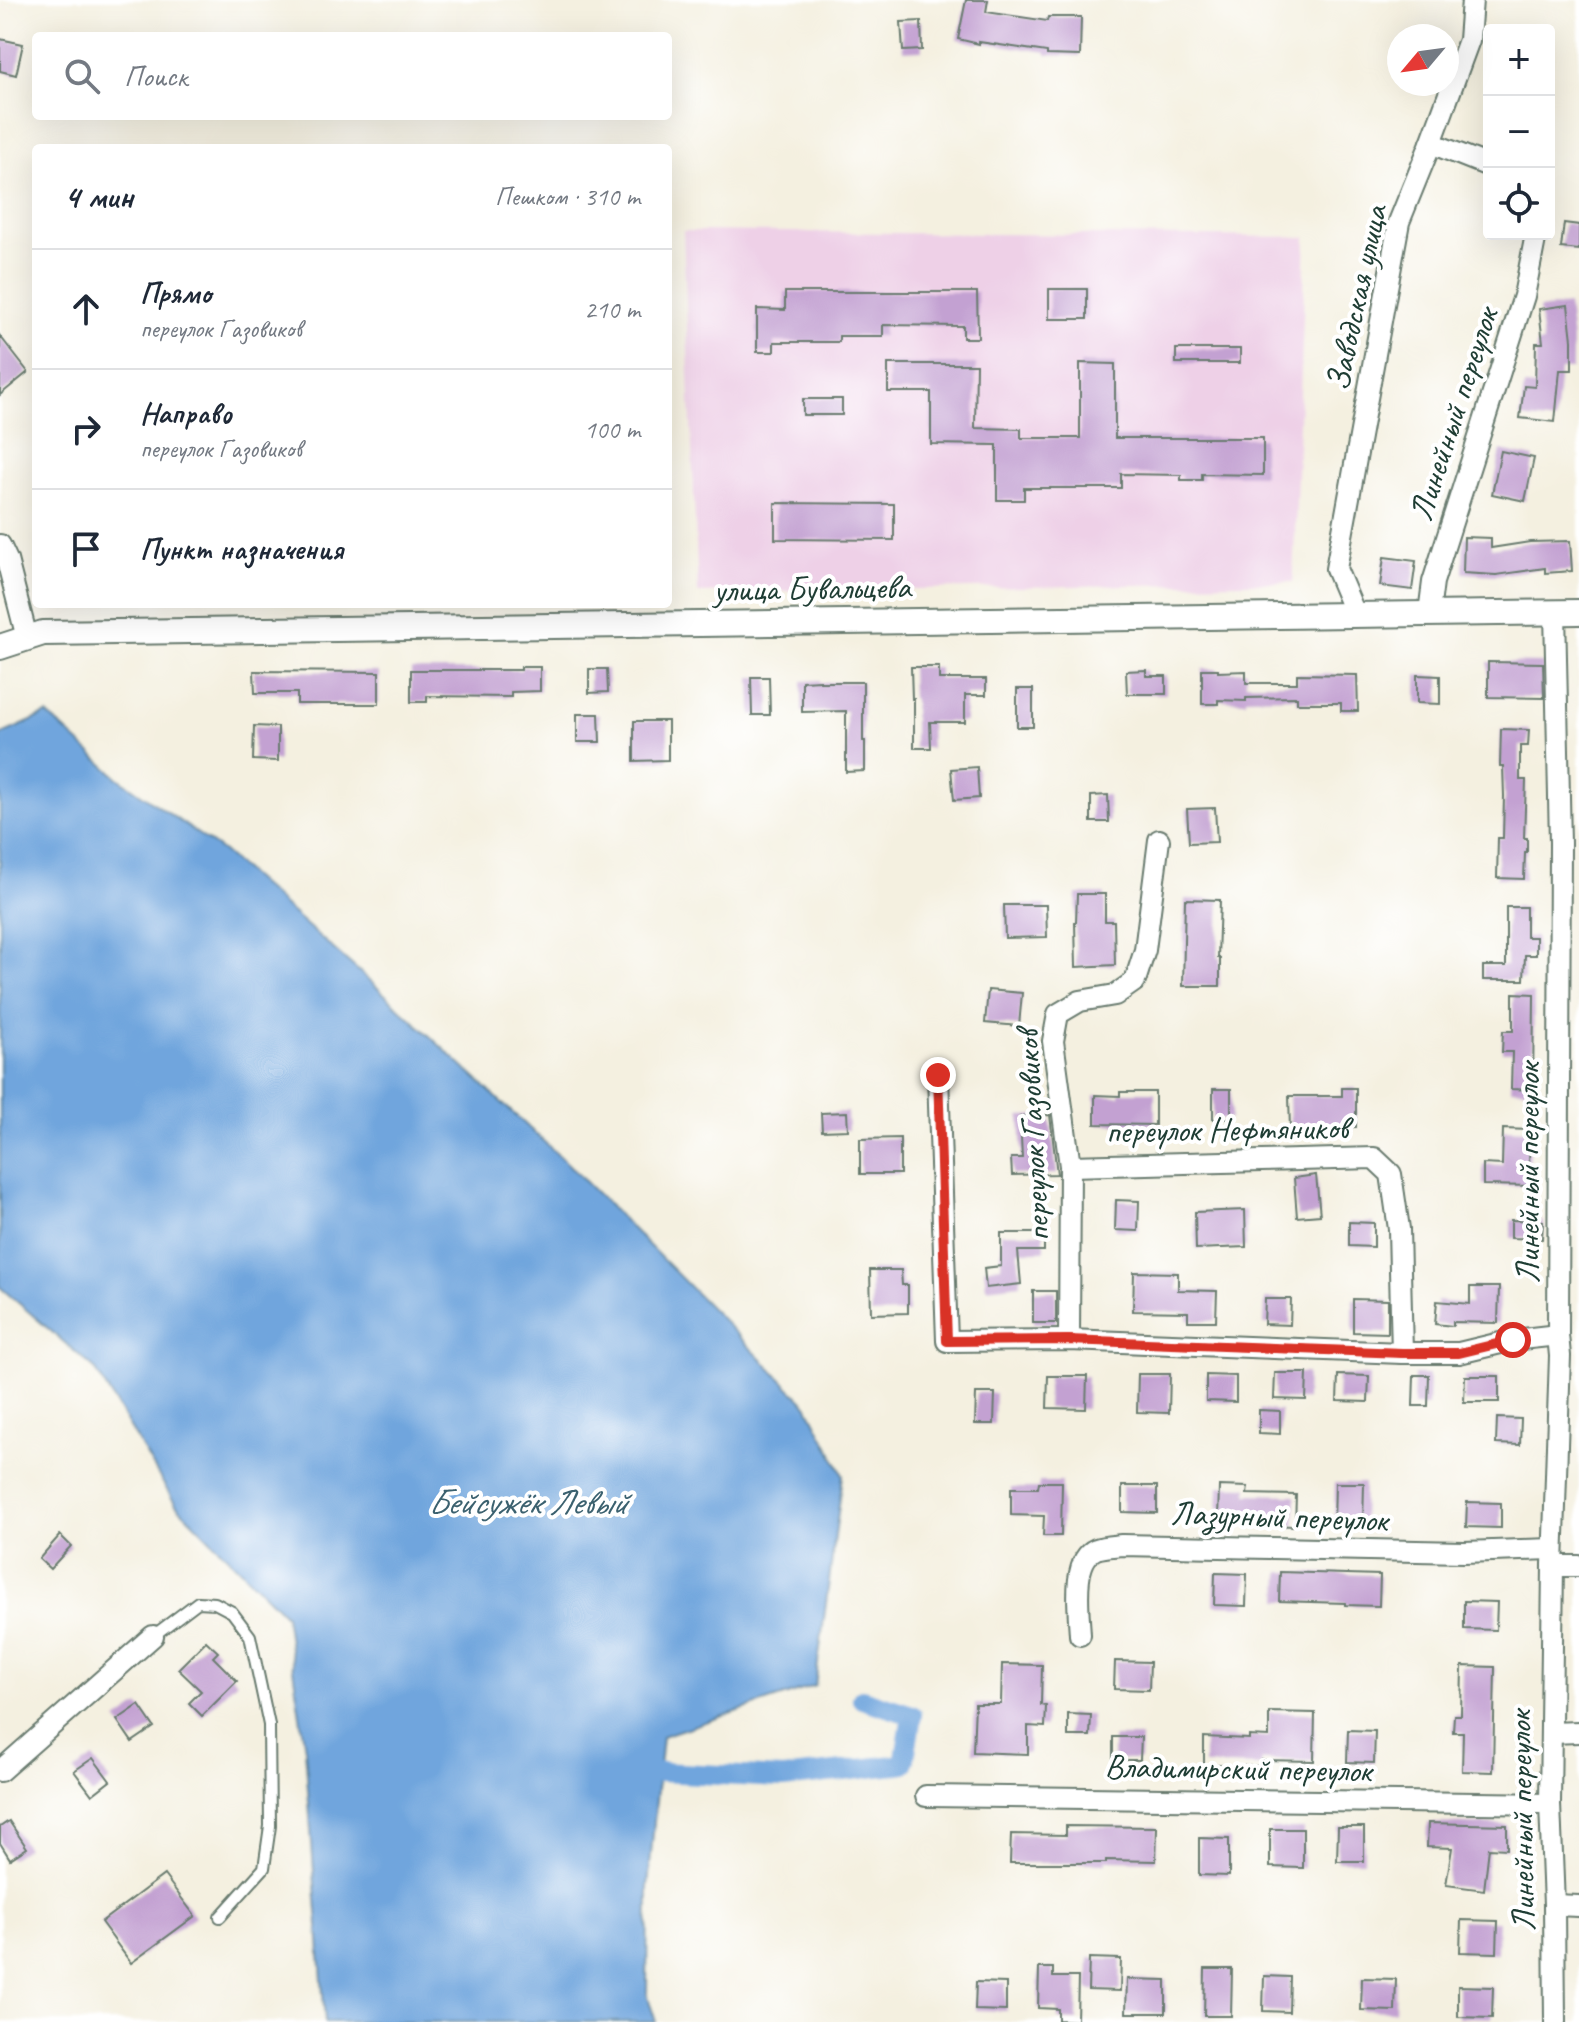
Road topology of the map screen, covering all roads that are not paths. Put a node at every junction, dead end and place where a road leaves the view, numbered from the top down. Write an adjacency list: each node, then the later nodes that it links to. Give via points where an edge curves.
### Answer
1 (1472, 0): 2 (street, Заводская улица, via 1469,40)
2 (1431, 143): 3 (street); 8 (street, Заводская улица, via 1399,222 1336,569)
3 (1483, 164)
4 (1535, 240): 7 (street, Линейный переулок, via 1524,296 1433,582)
5 (0, 545): 9 (street)
6 (1567, 612): 7 (street, улица Бувальцева); 12 (street, Линейный переулок)
7 (1429, 613): 8 (street, улица Бувальцева)
8 (1355, 614): 9 (street, улица Бувальцева, via 43,633)
9 (27, 638): 10 (street, улица Бувальцева)
10 (0, 647)
11 (1159, 840): 15 (street, переулок Газовиков, via 1145,950 1135,981 1115,995 1080,1001 1058,1014 1053,1041)
12 (1569, 843): 13 (street, Линейный переулок)
13 (1569, 1039): 17 (street, Линейный переулок)
14 (938, 1075): 16 (street, via 947,1341)
15 (1070, 1166): 16 (street, переулок Газовиков); 18 (street, переулок Нефтяников, via 1374,1158 1391,1174 1399,1229)
16 (1069, 1340): 18 (street)
17 (1565, 1349): 18 (street, via 1513,1340 1459,1353); 19 (street, Линейный переулок)
18 (1402, 1353)
19 (1553, 1558): 20 (street, Лазурный переулок); 21 (street, Лазурный переулок, via 1122,1545 1095,1550 1083,1562); 24 (street, Линейный переулок)
20 (1579, 1566)
21 (1080, 1635)
22 (153, 1636): 25 (street); 30 (lane, via 198,1602 232,1612 250,1636 269,1725 270,1826 264,1868)
23 (1579, 1732): 24 (street)
24 (1551, 1733): 27 (street, Линейный переулок)
25 (0, 1771)
26 (926, 1796): 27 (street, Владимирский переулок)
27 (1550, 1804): 28 (street, Линейный переулок)
28 (1554, 1905): 29 (street); 31 (street, Линейный переулок)
29 (1579, 1906)
30 (220, 1917)
31 (1555, 2022)

